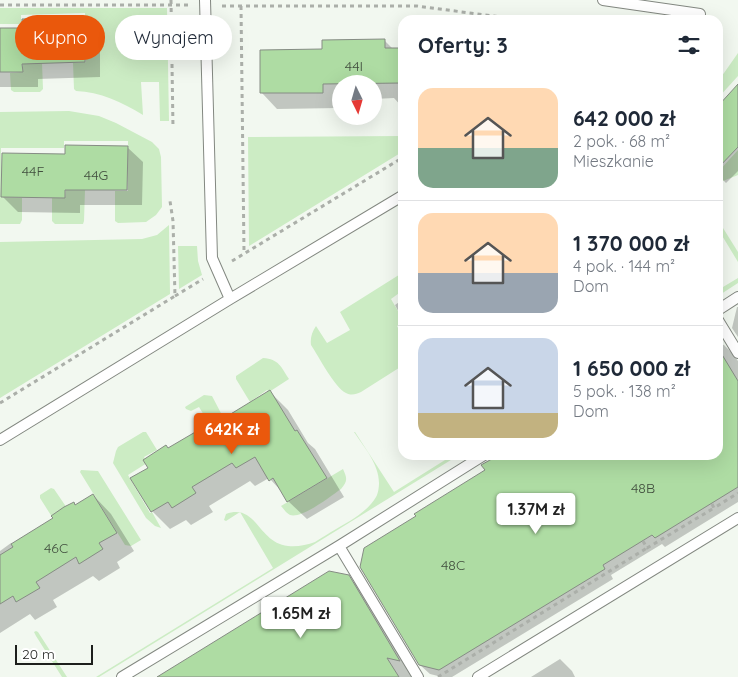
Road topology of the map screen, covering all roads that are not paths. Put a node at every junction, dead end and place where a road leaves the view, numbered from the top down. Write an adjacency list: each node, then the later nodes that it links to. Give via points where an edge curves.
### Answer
1 (205, 0): 6 (lane, via 212,258)
2 (603, 0): 3 (lane)
3 (700, 14)
4 (398, 198): 6 (lane)
5 (738, 297): 7 (lane)
6 (230, 299): 10 (lane)
7 (723, 307)
8 (723, 328): 9 (lane)
9 (738, 353)
10 (0, 440)
11 (476, 460): 13 (lane)
12 (738, 518): 16 (lane)
13 (338, 546): 14 (lane); 15 (lane)
14 (122, 677)
15 (418, 677)
16 (478, 677)

